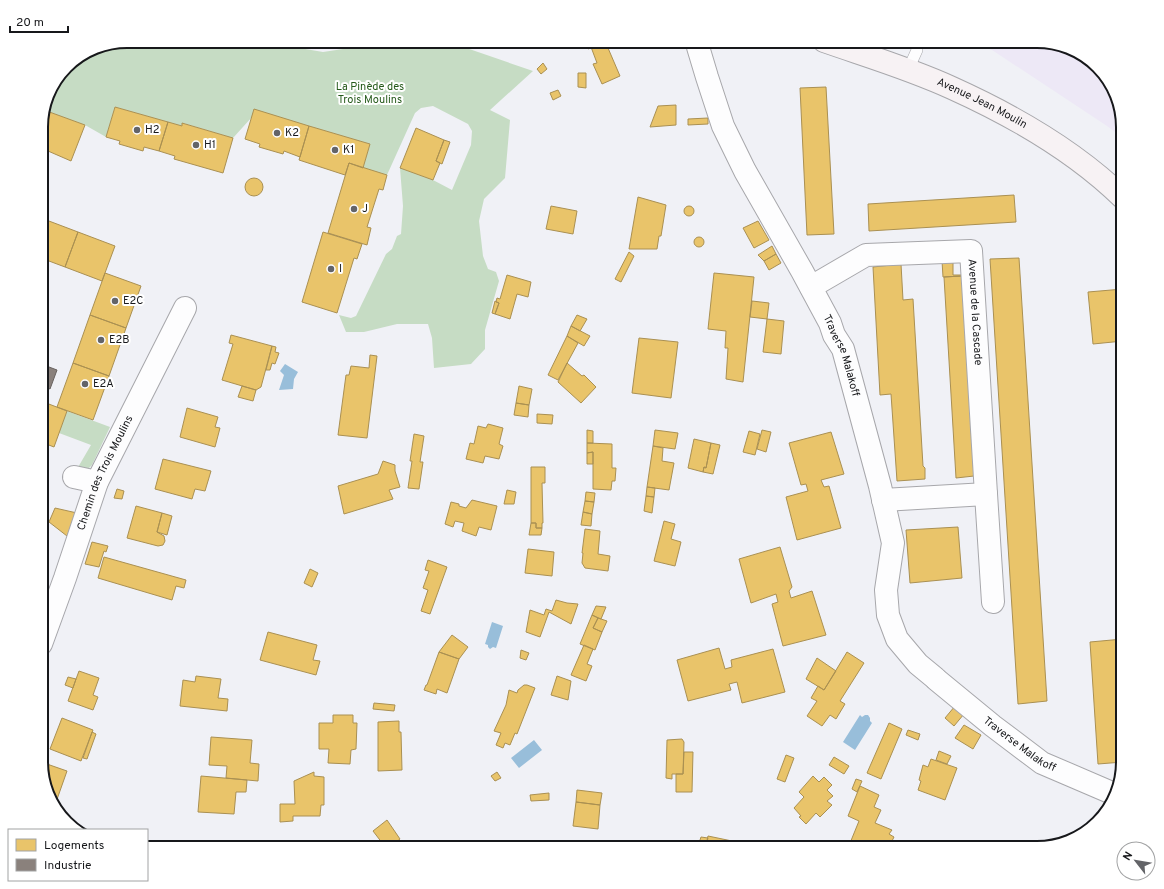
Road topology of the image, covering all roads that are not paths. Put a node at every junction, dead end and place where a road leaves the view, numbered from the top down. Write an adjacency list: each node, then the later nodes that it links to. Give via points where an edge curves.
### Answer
1 (698, 48): 6 (street, Traverse Malakoff, via 723,126)
2 (844, 48): 4 (main road, Avenue Jean Moulin)
3 (917, 50): 4 (lane)
4 (908, 70): 5 (main road, Avenue Jean Moulin, via 999,110 1050,140)
5 (1116, 192)
6 (811, 288): 10 (street, Avenue de la Cascade, via 866,255 971,251); 11 (street, Traverse Malakoff, via 843,349)
7 (185, 308): 9 (street, Chemin des Trois Moulins)
8 (74, 477): 9 (street)
9 (97, 482): 13 (street, Chemin des Trois Moulins)
10 (986, 494): 11 (street); 12 (street, Avenue de la Cascade)
11 (883, 500): 14 (street, Traverse Malakoff, via 893,543 886,590 888,615 898,639 918,664 1042,763)
12 (993, 602)
13 (48, 626)
14 (1110, 792)

